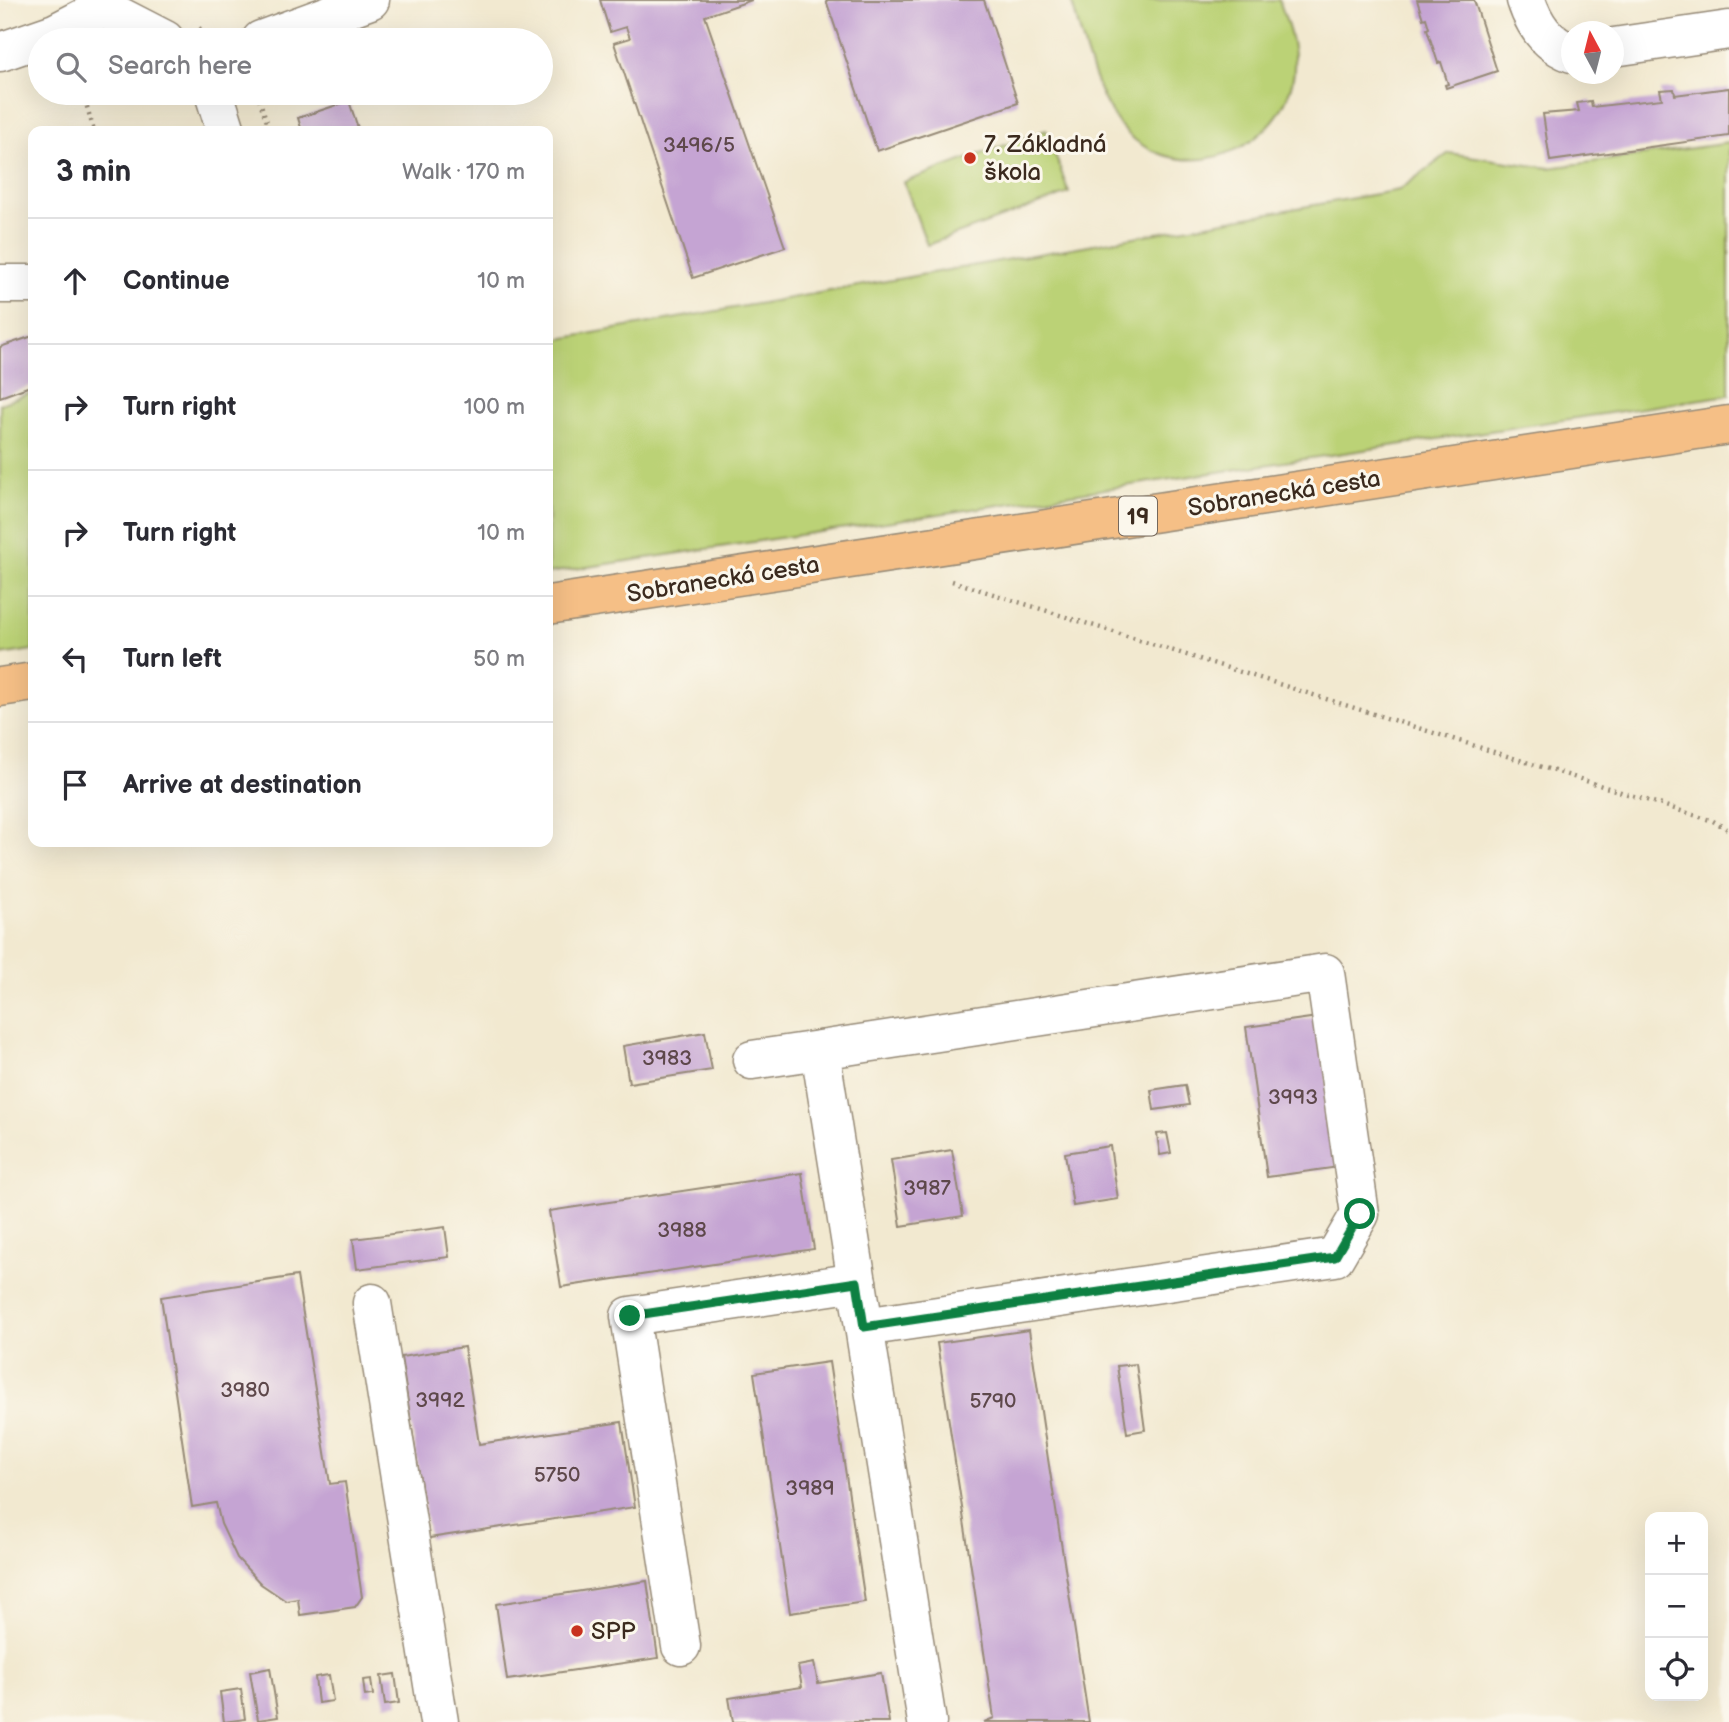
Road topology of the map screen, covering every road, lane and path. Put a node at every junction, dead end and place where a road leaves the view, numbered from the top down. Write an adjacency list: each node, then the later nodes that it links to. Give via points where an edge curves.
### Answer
1 (370, 0): 6 (street)
2 (1526, 0): 10 (street, via 1532,18 1550,43)
3 (101, 4): 4 (street); 5 (street)
4 (63, 28)
5 (144, 28)
6 (294, 28)
7 (1729, 30): 9 (street)
8 (28, 42): 11 (street)
9 (1624, 46)
10 (1561, 48)
11 (0, 52)
12 (86, 105): 15 (path)
13 (218, 105): 16 (street)
14 (261, 105): 17 (path)
15 (93, 126)
16 (224, 126)
17 (268, 126)
18 (0, 284): 19 (street)
19 (28, 284)
20 (1729, 425): 22 (main road, Sobranecká cesta / 19)
21 (941, 577): 25 (path, via 1713,821)
22 (553, 604)
23 (28, 683): 24 (main road)
24 (0, 687)
25 (1729, 830)
26 (820, 1050): 27 (street); 28 (street); 30 (street, via 1325,973 1360,1214 1335,1257)
27 (752, 1060)
28 (857, 1282): 30 (street); 31 (street, via 630,1316)
29 (372, 1303): 32 (street)
30 (864, 1327): 33 (street)
31 (681, 1646)
32 (439, 1722)
33 (927, 1722)

